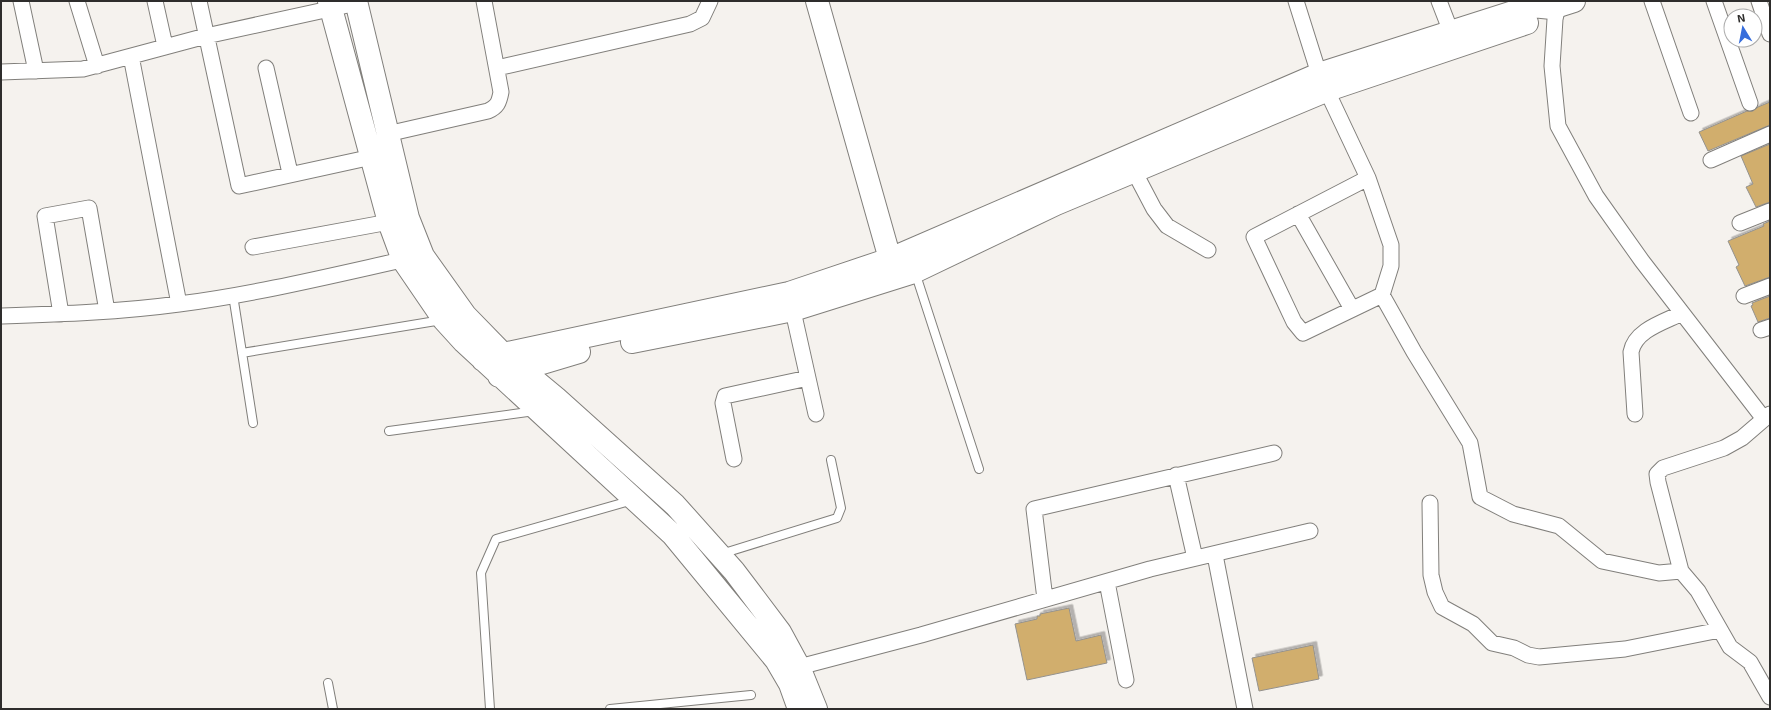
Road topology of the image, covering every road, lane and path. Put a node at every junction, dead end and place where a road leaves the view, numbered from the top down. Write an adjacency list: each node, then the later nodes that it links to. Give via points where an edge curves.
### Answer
1 (21, 1): 24 (street)
2 (76, 1): 21 (street)
3 (155, 1): 19 (street)
4 (199, 1): 18 (street)
5 (484, 1): 23 (street)
6 (710, 1): 23 (street, via 702,18 690,24)
7 (817, 1): 43 (street)
8 (1296, 1): 26 (street)
9 (1439, 1): 16 (street)
10 (1652, 1): 28 (street)
11 (1714, 1): 27 (street)
12 (1759, 1): 17 (street)
13 (356, 2): 14 (street); 29 (street)
14 (330, 5): 18 (street); 31 (street)
15 (1562, 5): 16 (street, via 1532,6); 26 (street, via 1535,21); 52 (street, via 1555,19 1552,66 1558,126 1596,196)
16 (1451, 32): 26 (street)
17 (1770, 34)
18 (206, 36): 19 (street); 34 (street, via 239,186)
19 (165, 46): 20 (street)
20 (131, 56): 21 (street); 49 (street)
21 (97, 66): 24 (street)
22 (266, 68): 34 (street)
23 (497, 68): 29 (street, via 501,92 496,108)
24 (36, 71): 25 (street)
25 (1, 72)
26 (1324, 82): 33 (street); 35 (street); 43 (street)
27 (1750, 103)
28 (1691, 113)
29 (387, 134): 42 (street, via 408,218)
30 (1770, 134): 32 (street)
31 (372, 157): 34 (street); 38 (street)
32 (1711, 160)
33 (1134, 171): 41 (street, via 1154,209 1167,226); 43 (street)
34 (290, 173)
35 (1368, 178): 37 (street); 46 (street, via 1391,244 1391,266)
36 (1770, 211): 39 (street)
37 (1298, 214): 50 (street); 50 (street, via 1254,236 1294,322 1302,333)
38 (389, 222): 40 (street); 42 (street)
39 (1740, 223)
40 (253, 247)
41 (1208, 250)
42 (413, 258): 45 (street); 55 (street); 57 (street)
43 (905, 262): 48 (street); 71 (lane)
44 (1770, 286): 47 (street)
45 (233, 295): 49 (street); 56 (lane)
46 (1382, 295): 50 (street); 79 (street, via 1470,443 1480,497 1513,514 1559,526 1602,561 1659,573)
47 (1744, 296)
48 (791, 302): 57 (street); 59 (street, via 570,354); 61 (street)
49 (179, 304): 51 (street)
50 (1352, 309)
51 (107, 311): 53 (street); 53 (street, via 90,208 45,216)
52 (1682, 313): 64 (street, via 1639,335 1632,345); 65 (street)
53 (61, 314): 54 (street)
54 (1, 316)
55 (444, 320): 56 (lane); 58 (street)
56 (242, 353): 66 (lane)
57 (503, 354): 58 (street); 59 (street)
58 (483, 360): 60 (street)
59 (523, 369): 60 (street); 62 (street)
60 (500, 376): 62 (street)
61 (808, 378): 63 (street); 69 (street, via 726,396 723,403)
62 (547, 404): 67 (lane); 73 (street); 76 (street, via 675,505)
63 (816, 414)
64 (1635, 414)
65 (1768, 416): 79 (street, via 1742,438 1724,448 1663,468 1657,474)
66 (253, 423)
67 (389, 432)
68 (1274, 452): 72 (street)
69 (734, 460)
70 (831, 460): 76 (lane, via 841,508 837,518)
71 (979, 469)
72 (1176, 475): 78 (street); 81 (street, via 1034,509)
73 (636, 500): 89 (lane, via 496,539 481,573); 91 (street, via 674,535 776,660 790,684)
74 (1430, 503): 82 (street, via 1431,576 1438,600 1447,610 1473,624 1486,639 1498,645 1539,657 1625,649)
75 (1310, 531): 77 (street)
76 (720, 555): 83 (street, via 780,632)
77 (1215, 555): 78 (street); 93 (street)
78 (1195, 558): 80 (street)
79 (1681, 571): 82 (street, via 1698,591)
80 (1107, 582): 81 (street); 84 (street)
81 (1044, 599): 83 (street)
82 (1720, 630): 87 (street, via 1730,647 1750,662)
83 (799, 667): 92 (street)
84 (1126, 680)
85 (328, 683): 88 (lane)
86 (751, 695): 90 (lane)
87 (1770, 697)
88 (333, 709)
89 (490, 709)
90 (610, 709)
91 (799, 709)
92 (816, 709)
93 (1245, 709)

